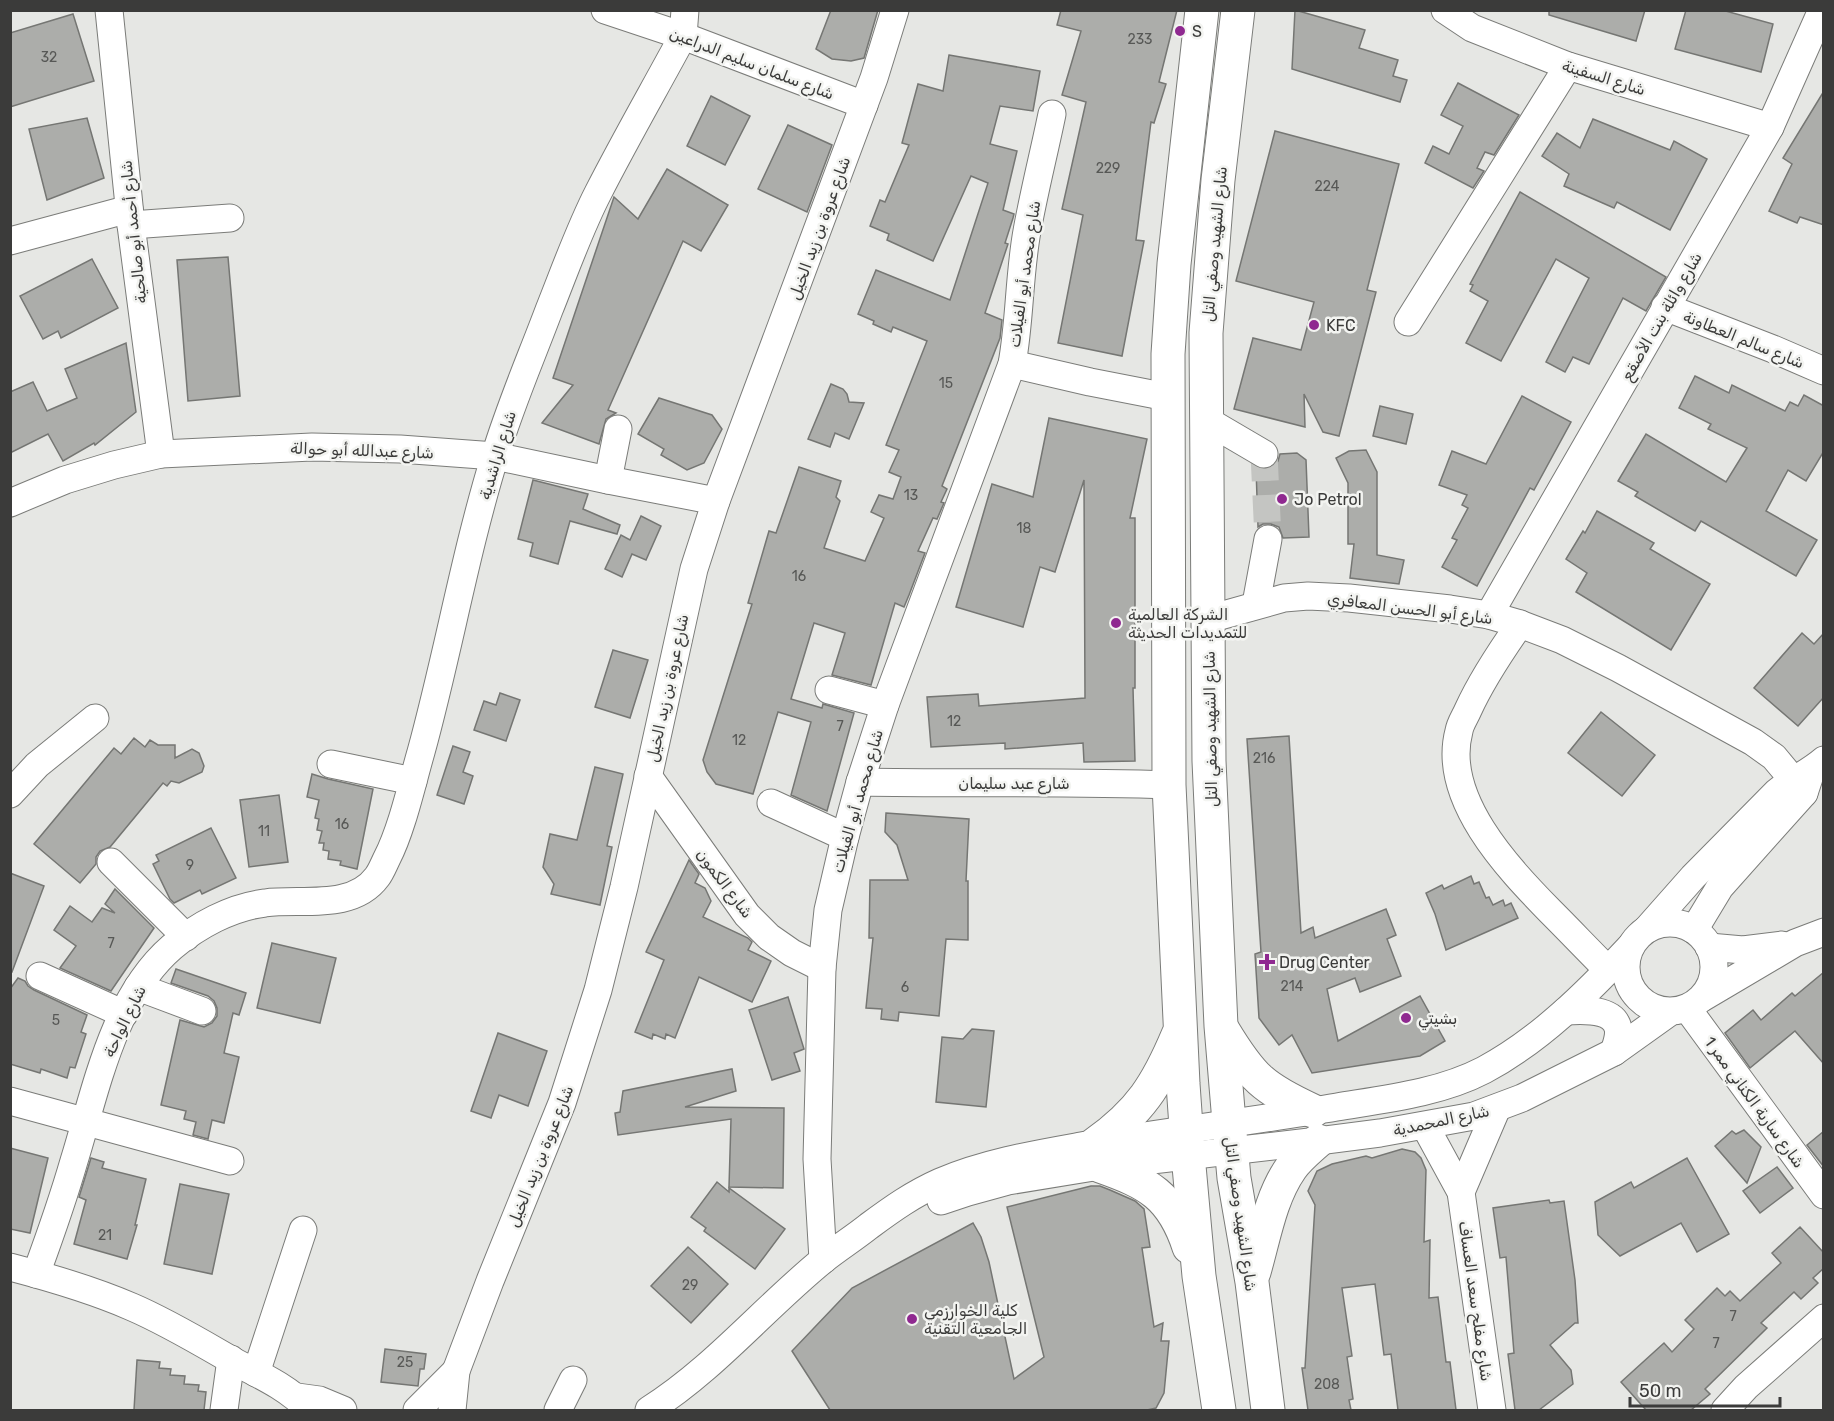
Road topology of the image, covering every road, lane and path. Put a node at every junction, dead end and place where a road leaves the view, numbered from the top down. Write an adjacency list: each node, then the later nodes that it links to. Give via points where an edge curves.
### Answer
1 (109, 10): 13 (street, شارع أحمد أبو صالحية)
2 (605, 10): 8 (street, شارع سلمان سليم الدراعين)
3 (895, 10): 10 (street, شارع عروة بن زيد الخيل)
4 (1202, 10): 20 (main road, via 1174,264)
5 (1238, 10): 21 (main road, شارع الشهيد وصفي التل, via 1210,262)
6 (1444, 10): 9 (street, شارع السفينة, via 1472,28)
7 (1822, 10): 12 (street, شارع وائلة بنت الأصقع)
8 (684, 23): 10 (street, شارع سلمان سليم الدراعين); 25 (street, شارع الراشدية, via 576,241)
9 (1568, 66): 12 (street, شارع السفينة); 17 (street)
10 (864, 105): 27 (street, شارع عروة بن زيد الخيل)
11 (1052, 114): 18 (street, شارع محمد أبو الفيلات, via 1027,231)
12 (1770, 127): 16 (street, شارع وائلة بنت الأصقع)
13 (130, 217): 14 (street); 15 (street); 23 (street, شارع أحمد أبو صالحية)
14 (230, 218)
15 (10, 242)
16 (1665, 307): 19 (street, شارع سالم العطاونة); 31 (street, شارع وائلة بنت الأصقع)
17 (1408, 322)
18 (1012, 364): 20 (street, شارع محمد أبو الفيلات); 35 (street, شارع محمد أبو الفيلات)
19 (1824, 371)
20 (1167, 397): 42 (main road)
21 (1206, 420): 24 (street); 32 (main road, شارع الشهيد وصفي التل)
22 (618, 429): 26 (street)
23 (161, 454): 25 (street, شارع عبدالله أبو حوالة, via 312,447); 28 (street, شارع عبدالله أبو حوالة, via 65,480)
24 (1264, 454)
25 (495, 456): 26 (street, شارع عبدالله أبو حوالة); 39 (street, شارع الراشدية)
26 (608, 480): 27 (street, شارع عبدالله أبو حوالة)
27 (717, 501): 38 (street, شارع عروة بن زيد الخيل, via 694,569)
28 (10, 503)
29 (1268, 539): 30 (street)
30 (1256, 604): 31 (street, شارع أبو الحسن المعافري, via 1284,598 1349,598); 32 (street, شارع أبو الحسن المعافري)
31 (1489, 615): 33 (street, شارع أبو الحسن المعافري)
32 (1209, 619): 60 (main road, شارع الشهيد وصفي التل, via 1209,761)
33 (1520, 624): 41 (street, شارع أبو الحسن المعافري, via 1618,668 1762,748); 53 (street, via 1497,656 1459,730 1456,757 1461,786 1493,847)
34 (829, 690): 35 (street)
35 (885, 705): 40 (street, شارع محمد أبو الفيلات)
36 (95, 718): 43 (street, via 37,765)
37 (331, 764): 39 (street)
38 (648, 776): 52 (street, شارع الكمون, via 747,915 769,937); 82 (street, شارع عروة بن زيد الخيل, via 624,887 580,1051)
39 (413, 781): 47 (street, شارع الراشدية, via 390,853 376,879)
40 (860, 782): 42 (street, شارع عبد سليمان); 45 (street, شارع محمد أبو الفيلات)
41 (1800, 784): 49 (street, شارع المحمدية, via 1693,877); 50 (street, via 1720,887)
42 (1169, 785): 61 (main road)
43 (10, 794)
44 (771, 803): 45 (street)
45 (844, 837): 52 (street, شارع محمد أبو الفيلات, via 828,910)
46 (111, 862): 48 (street)
47 (363, 890): 48 (street, شارع الواحة, via 326,901 242,908)
48 (186, 937): 55 (street, شارع الواحة, via 172,947)
49 (1638, 938): 50 (street, via 1656,925 1675,923); 53 (street, شارع المحمدية); 56 (street, via 1625,961 1632,991 1655,1010)
50 (1701, 938): 51 (street, via 1743,951); 56 (street, via 1714,968 1708,990)
51 (1814, 939): 56 (street, شارع المحمدية)
52 (822, 968): 75 (street, شارع محمد أبو الفيلات, via 817,1160)
53 (1608, 970): 58 (street, شارع المحمدية)
54 (40, 976): 59 (street)
55 (138, 987): 57 (street); 59 (street, شارع الواحة)
56 (1686, 1006): 62 (street, شارع المحمدية); 73 (street, شارع سارية الكناني ممر 1)
57 (202, 1011)
58 (1566, 1011): 62 (street, via 1606,1014 1618,1028); 66 (street, شارع المحمدية, via 1510,1054 1458,1082 1385,1099)
59 (124, 1014): 65 (street, شارع الواحة)
60 (1221, 1026): 66 (main road, via 1260,1081); 68 (main road, شارع الشهيد وصفي التل)
61 (1180, 1030): 69 (main road); 70 (main road, via 1144,1100)
62 (1614, 1052): 64 (street, شارع المحمدية)
63 (10, 1101): 65 (street)
64 (1497, 1108): 67 (street, شارع المحمدية); 72 (street)
65 (85, 1120): 71 (street); 77 (street, شارع الواحة)
66 (1315, 1126): 67 (street, شارع المحمدية); 68 (street, شارع المحمدية); 79 (main road, via 1276,1197)
67 (1425, 1126): 72 (street, شارع مفلح سعد العساف)
68 (1230, 1136): 69 (street, شارع المحمدية); 79 (main road, شارع الشهيد وصفي التل)
69 (1188, 1142): 70 (street, شارع المحمدية); 78 (main road)
70 (1097, 1155): 75 (street, شارع المحمدية, via 1024,1156 954,1177 903,1200); 78 (main road, via 1155,1191 1168,1204 1179,1221)
71 (230, 1161)
72 (1461, 1192): 94 (street, شارع مفلح سعد العساف)
73 (1824, 1195)
74 (303, 1230): 83 (street)
75 (823, 1260): 92 (street, شارع المحمدية, via 695,1377)
76 (10, 1266): 77 (street)
77 (36, 1274): 81 (street, via 132,1307)
78 (1199, 1276): 86 (main road)
79 (1251, 1282): 93 (main road, شارع الشهيد وصفي التل)
80 (1824, 1318): 95 (street)
81 (231, 1359): 83 (street); 87 (street)
82 (456, 1371): 89 (street, شارع عروة بن زيد الخيل); 90 (street, شارع عروة بن زيد الخيل)
83 (256, 1373): 85 (street)
84 (573, 1380): 91 (street)
85 (303, 1404): 88 (street, via 320,1400)
86 (1214, 1409)
87 (224, 1410)
88 (343, 1410)
89 (417, 1410)
90 (452, 1410)
91 (558, 1410)
92 (649, 1410)
93 (1268, 1410)
94 (1492, 1410)
95 (1725, 1410)

